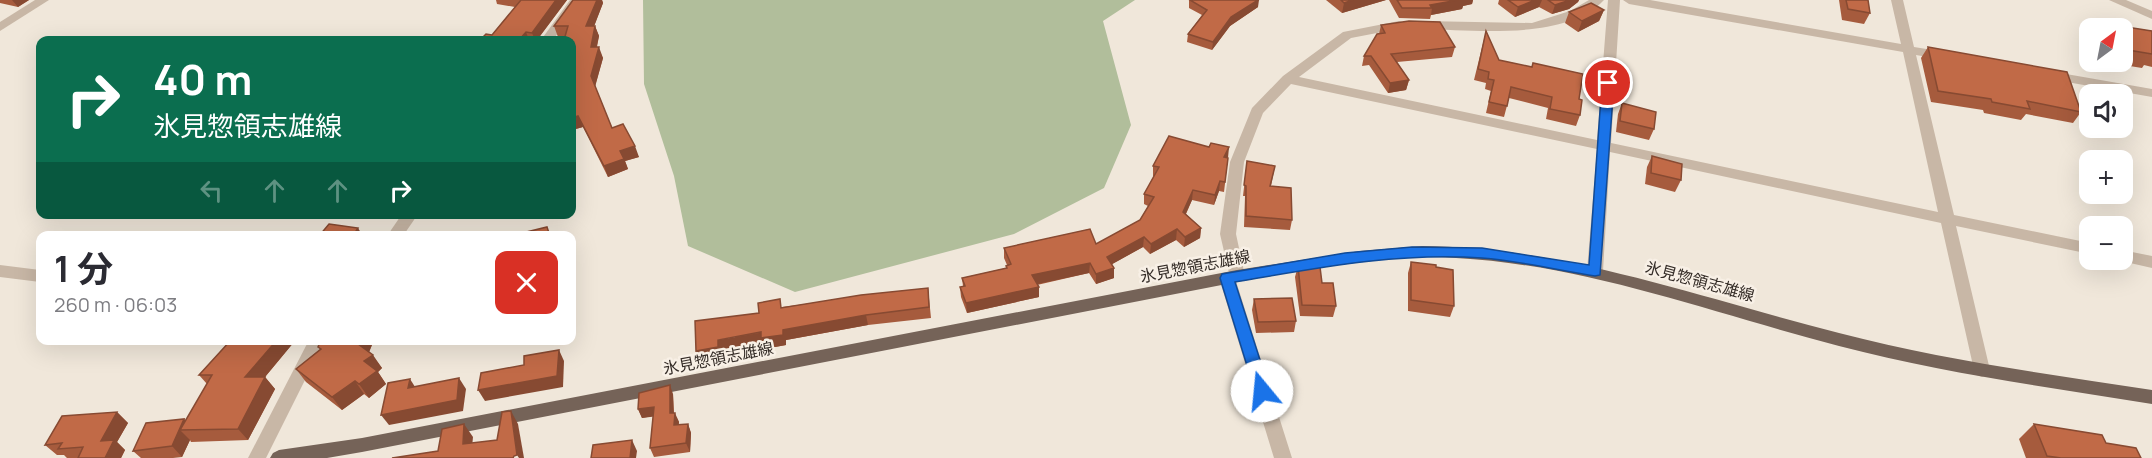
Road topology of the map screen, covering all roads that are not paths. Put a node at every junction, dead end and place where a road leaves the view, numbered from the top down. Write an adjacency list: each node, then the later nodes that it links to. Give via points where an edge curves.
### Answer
1 (43, 0): 9 (street)
2 (576, 0): 10 (street)
3 (1598, 0): 14 (street, via 1574,14 1533,27 1402,24 1347,35)
4 (1614, 0): 16 (street)
5 (1629, 0): 11 (street)
6 (1897, 0): 11 (street)
7 (2115, 0): 8 (street)
8 (2152, 15)
9 (0, 27)
10 (550, 36)
11 (1907, 49): 12 (street); 18 (street)
12 (1954, 57)
13 (2035, 72): 15 (street)
14 (1288, 79): 16 (street); 26 (street, via 1257,111 1237,162 1228,234)
15 (2152, 93)
16 (1604, 145): 18 (street); 24 (street)
17 (407, 219): 19 (street)
18 (1947, 219): 20 (street); 28 (street)
19 (398, 231)
20 (2079, 247)
21 (2133, 258): 22 (street)
22 (2152, 262)
23 (0, 271): 25 (street)
24 (1595, 271): 26 (main road, 氷見惣領志雄線, via 1482,253 1412,252 1345,258); 28 (main road, 氷見惣領志雄線, via 1888,352)
25 (36, 276)
26 (1232, 277): 31 (main road, 氷見惣領志雄線); 32 (street)
27 (314, 345): 30 (street)
28 (1982, 370): 29 (main road, 氷見惣領志雄線)
29 (2152, 397)
30 (257, 458)
31 (279, 458)
32 (1283, 458)

